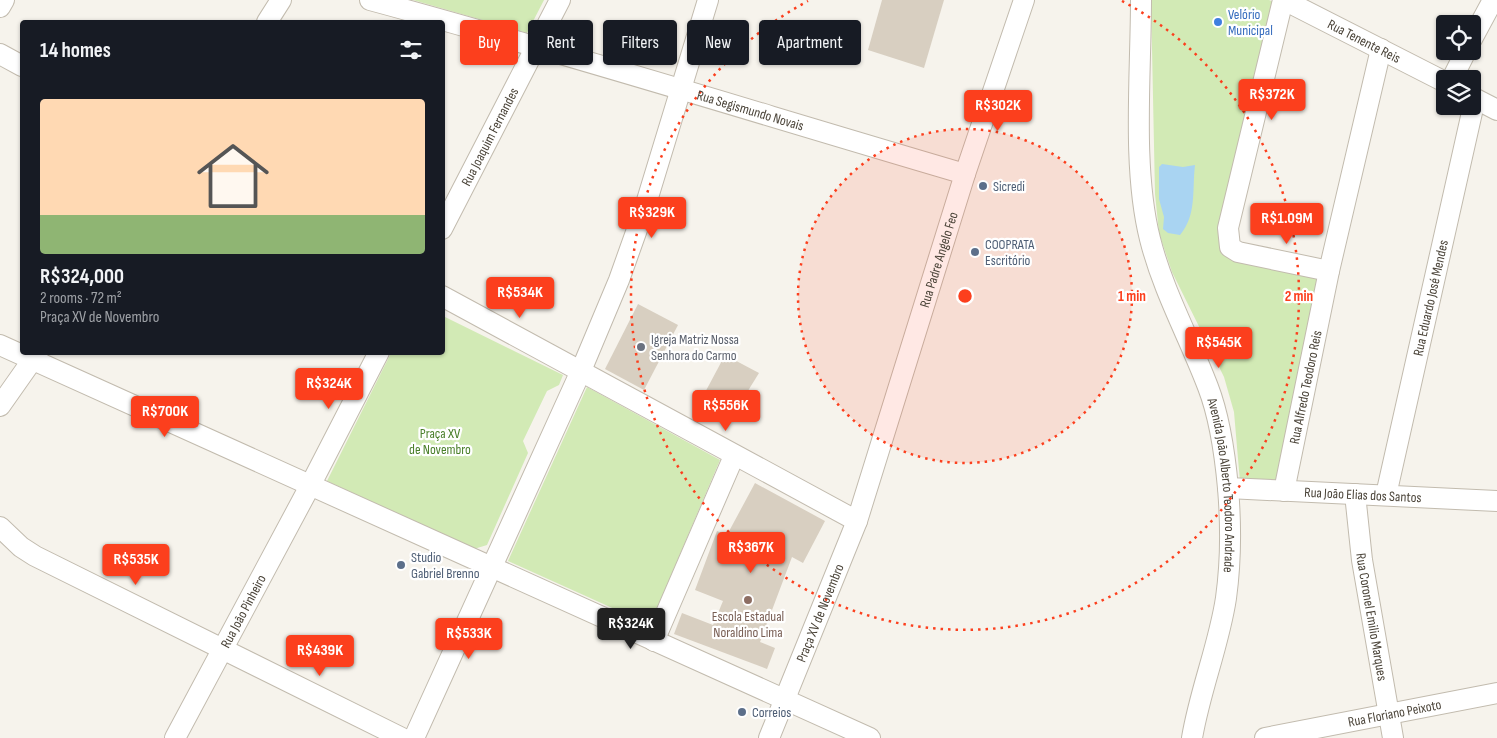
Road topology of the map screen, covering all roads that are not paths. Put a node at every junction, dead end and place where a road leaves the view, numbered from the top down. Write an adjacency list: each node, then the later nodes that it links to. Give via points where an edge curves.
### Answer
1 (4, 0): 10 (street)
2 (281, 0): 11 (street)
3 (370, 0): 12 (street, Rua Segismundo Novais)
4 (560, 0): 13 (street, Rua Joaquim Fernandes)
5 (708, 0): 23 (street)
6 (1024, 0): 27 (street, Rua Padre Angelo Feo)
7 (1141, 0): 39 (street, Avenida João Alberto Teodoro Andrade, via 1143,200 1150,238 1169,298 1208,389 1220,434)
8 (1284, 0): 17 (street, Rua Tenente Reis); 29 (street, via 1228,228 1230,247 1238,252)
9 (1493, 0): 15 (street)
10 (0, 7)
11 (267, 20)
12 (443, 20)
13 (550, 20)
14 (445, 21): 16 (street, Rua Segismundo Novais)
15 (1481, 22)
16 (528, 44)
17 (1381, 49): 22 (street, Rua Tenente Reis); 29 (street, Rua Alfredo Teodoro Reis)
18 (0, 54): 21 (street)
19 (528, 63): 28 (street, Rua Joaquim Fernandes)
20 (593, 63): 23 (street, Rua Segismundo Novais)
21 (20, 65)
22 (1436, 77)
23 (679, 90): 27 (street, Rua Segismundo Novais); 35 (street, via 619,280)
24 (1481, 102): 25 (street)
25 (1497, 110)
26 (1470, 115): 42 (street, Rua Eduardo José Mendes)
27 (965, 174): 44 (street, Rua Padre Angelo Feo)
28 (445, 223)
29 (1329, 271): 40 (street, Rua Alfredo Teodoro Reis)
30 (445, 298): 35 (street)
31 (0, 345): 32 (street)
32 (20, 351)
33 (377, 355): 38 (street)
34 (36, 356): 36 (street); 38 (street)
35 (580, 373): 37 (street); 46 (street)
36 (0, 406)
37 (734, 456): 44 (street); 47 (street)
38 (311, 484): 46 (street); 48 (street, Rua João Pinheiro)
39 (1228, 488): 40 (street, Rua João Elias dos Santos); 57 (street, Avenida João Alberto Teodoro Andrade, via 1230,555 1226,599)
40 (1284, 491): 41 (street, Rua João Elias dos Santos)
41 (1355, 494): 42 (street, Rua João Elias dos Santos); 51 (street, Rua Coronel Emilio Marques, via 1362,560)
42 (1386, 496): 43 (street, Rua João Elias dos Santos)
43 (1496, 496)
44 (857, 521): 50 (street, Praça XV de Novembro)
45 (0, 527): 48 (street, via 35,556)
46 (492, 567): 47 (street); 54 (street)
47 (654, 641): 50 (street)
48 (222, 648): 52 (street, Rua João Pinheiro); 53 (street)
49 (1497, 693): 51 (street, Rua Floriano Peixoto)
50 (785, 701): 55 (street, Praça XV de Novembro); 56 (street)
51 (1388, 714): 58 (street, Rua Floriano Peixoto); 59 (street, Rua Coronel Emilio Marques)
52 (174, 738)
53 (402, 738)
54 (414, 738)
55 (769, 738)
56 (870, 738)
57 (1192, 738)
58 (1265, 738)
59 (1393, 738)

